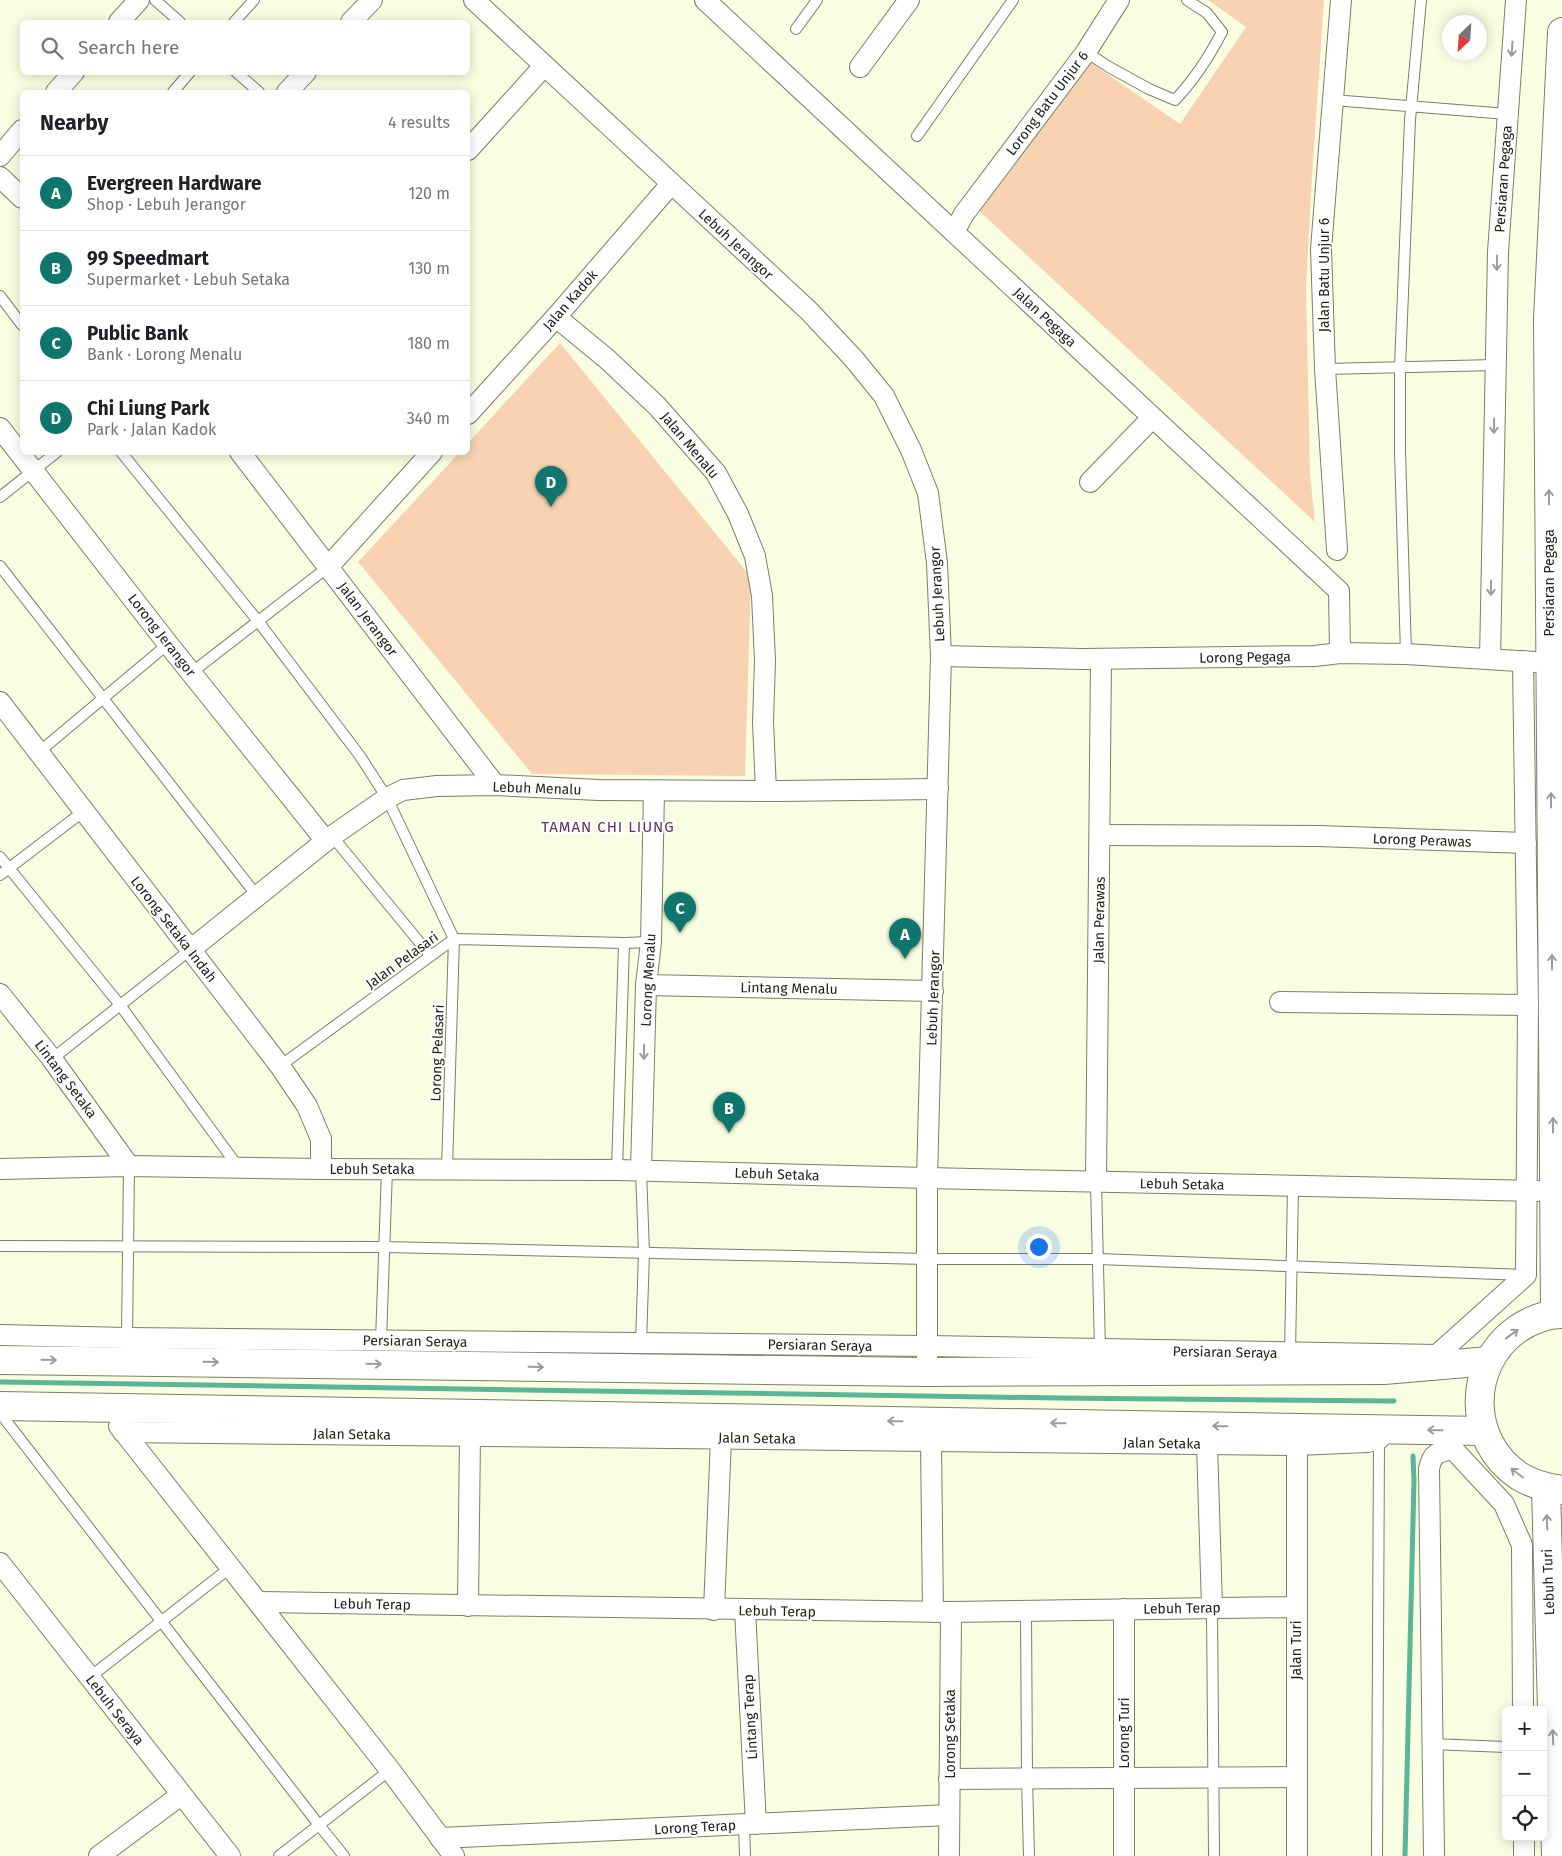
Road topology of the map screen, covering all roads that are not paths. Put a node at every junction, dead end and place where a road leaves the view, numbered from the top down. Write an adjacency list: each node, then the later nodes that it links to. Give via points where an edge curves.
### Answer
1 (139, 0): 15 (street)
2 (155, 0): 16 (lane)
3 (254, 0): 17 (lane)
4 (372, 0): 18 (street)
5 (474, 0): 22 (street, Lebuh Jerangor)
6 (705, 0): 42 (street, Jalan Pegaga)
7 (817, 0): 19 (lane)
8 (909, 0): 23 (street)
9 (1013, 0): 36 (lane)
10 (1187, 0): 21 (lane, via 1207,13 1222,32 1190,84 1175,100 1149,89)
11 (1341, 0): 32 (street, Jalan Batu Unjur 6)
12 (1421, 0): 33 (lane)
13 (1516, 0): 34 (street, Persiaran Pegaga, one-way to 34)
14 (1118, 1): 21 (street, Lorong Batu Unjur 6)
15 (121, 20)
16 (178, 20)
17 (236, 20)
18 (353, 20)
19 (796, 29)
20 (1562, 32): 49 (main road, Persiaran Pegaga, via 1550,290)
21 (1090, 54): 42 (street, Lorong Batu Unjur 6, via 968,209)
22 (544, 66): 37 (street); 40 (street, Lebuh Jerangor)
23 (860, 67)
24 (71, 75): 28 (street)
25 (187, 75): 29 (lane)
26 (239, 75): 30 (lane)
27 (303, 75): 31 (street)
28 (58, 90)
29 (174, 90)
30 (257, 90)
31 (289, 90)
32 (1333, 100): 33 (lane); 48 (street, Jalan Batu Unjur 6, via 1321,249)
33 (1411, 106): 34 (lane); 47 (lane)
34 (1507, 114): 46 (street, Persiaran Pegaga, one-way to 46, via 1498,252)
35 (20, 132): 38 (street)
36 (918, 136)
37 (470, 148)
38 (0, 156)
39 (0, 176): 41 (street)
40 (671, 184): 44 (street, Jalan Kadok); 69 (street, Lebuh Jerangor, via 809,311 884,396 928,493 937,562)
41 (20, 196)
42 (954, 232): 51 (street, Jalan Pegaga)
43 (0, 296): 45 (lane)
44 (556, 317): 50 (street, Jalan Kadok); 81 (street, Jalan Menalu, via 657,406 716,473 738,514 755,556 762,596)
45 (20, 323)
46 (1496, 365): 47 (lane); 71 (street, Persiaran Pegaga, one-way to 71)
47 (1400, 367): 48 (lane); 68 (lane)
48 (1325, 370): 62 (street, Jalan Batu Unjur 6)
49 (1555, 373): 73 (main road, Persiaran Pegaga, one-way to 49)
50 (470, 412)
51 (1152, 418): 60 (street); 67 (street, Jalan Pegaga, via 1339,591)
52 (0, 428): 53 (street, Lorong Jerangor)
53 (20, 453)
54 (22, 455): 59 (street, Lorong Jerangor)
55 (53, 455): 59 (lane)
56 (123, 455): 65 (lane)
57 (242, 455): 64 (street, Jalan Jerangor)
58 (429, 455): 64 (street)
59 (34, 470): 61 (lane); 66 (street, Lorong Jerangor)
60 (1090, 482)
61 (0, 497)
62 (1337, 550)
63 (0, 566): 75 (lane)
64 (328, 567): 65 (lane); 78 (street, Jalan Jerangor)
65 (258, 621): 74 (lane); 82 (lane, via 360,756)
66 (168, 644): 74 (street, Lorong Jerangor); 75 (lane)
67 (1340, 653): 68 (street, Lorong Pegaga); 70 (street, Lorong Pegaga, via 1321,656)
68 (1406, 654): 71 (street, Lorong Pegaga)
69 (941, 656): 70 (street, Lorong Pegaga); 79 (street, Lebuh Jerangor)
70 (1101, 659): 84 (street, Jalan Perawas)
71 (1490, 659): 72 (street, Lorong Pegaga)
72 (1523, 661): 73 (street, Lorong Pegaga); 86 (street)
73 (1556, 663): 115 (main road, Persiaran Pegaga, one-way to 73)
74 (191, 673): 85 (street, Lorong Jerangor)
75 (103, 698): 77 (lane); 90 (lane)
76 (0, 702): 77 (street, Lorong Setaka Indah)
77 (39, 752): 83 (street, Lorong Setaka Indah)
78 (496, 785): 80 (street, Lebuh Menalu); 82 (street, Lebuh Menalu, via 437,786 404,790)
79 (938, 789): 81 (street, Lebuh Menalu); 97 (street, Lebuh Jerangor)
80 (654, 790): 81 (street, Lebuh Menalu); 92 (street, Lorong Menalu)
81 (766, 791)
82 (387, 798): 85 (street, Lebuh Menalu); 91 (lane)
83 (84, 811): 88 (lane); 94 (street, Lorong Setaka Indah)
84 (1100, 835): 86 (street, Lorong Perawas, via 1312,836); 113 (street, Jalan Perawas)
85 (329, 838): 90 (street, Lebuh Menalu); 95 (lane)
86 (1526, 843): 101 (street)
87 (0, 857): 88 (lane)
88 (9, 868): 89 (lane); 100 (lane)
89 (0, 875)
90 (257, 896): 94 (street, Lebuh Menalu)
91 (454, 939): 93 (lane, Jalan Pelasari); 95 (lane, Jalan Pelasari); 109 (lane, Lorong Pelasari)
92 (650, 942): 93 (lane, Jalan Pelasari); 96 (street, Lorong Menalu)
93 (624, 943): 110 (lane, Lorong Menalu)
94 (190, 950): 100 (lane); 103 (street, Lorong Setaka Indah)
95 (430, 955): 103 (lane, Jalan Pelasari)
96 (646, 985): 97 (street, Lintang Menalu); 111 (street, Lorong Menalu, one-way to 111)
97 (933, 991): 112 (street, Lebuh Jerangor)
98 (0, 994): 102 (street, Lintang Setaka)
99 (1280, 1002): 101 (street)
100 (120, 1005): 102 (lane); 105 (lane)
101 (1528, 1005): 116 (street)
102 (52, 1059): 104 (street, Lintang Setaka)
103 (280, 1066): 107 (street, Lorong Setaka Indah, via 307,1106 321,1139)
104 (129, 1166): 105 (street, Lebuh Setaka); 106 (street, Lebuh Setaka); 117 (lane)
105 (240, 1168): 107 (street, Lebuh Setaka)
106 (0, 1169)
107 (321, 1169): 108 (street, Lebuh Setaka)
108 (387, 1169): 109 (street, Lebuh Setaka); 119 (lane)
109 (447, 1169): 110 (street, Lebuh Setaka)
110 (617, 1170): 111 (street, Lebuh Setaka)
111 (641, 1170): 112 (street, Lebuh Setaka); 120 (lane)
112 (927, 1178): 113 (street, Lebuh Setaka); 121 (street, Lebuh Jerangor)
113 (1096, 1182): 114 (street, Lebuh Setaka); 122 (lane)
114 (1293, 1187): 116 (street, Lebuh Setaka); 123 (lane)
115 (1554, 1190): 116 (street, Lebuh Setaka); 125 (main road, Persiaran Pegaga)
116 (1526, 1191): 124 (street)
117 (128, 1245): 118 (lane); 119 (lane); 127 (lane)
118 (0, 1246)
119 (384, 1247): 120 (lane); 128 (lane)
120 (644, 1253): 121 (lane); 129 (lane)
121 (927, 1259): 122 (lane); 132 (street, Lebuh Jerangor)
122 (1098, 1259): 123 (lane); 130 (lane)
123 (1292, 1266): 124 (lane); 131 (lane)
124 (1526, 1275): 131 (street, Persiaran Seraya, via 1437,1355)
125 (1558, 1314): 134 (main road, Lebuh Turi, one-way to 125, via 1505,1338 1528,1322)
126 (0, 1335): 127 (street, Persiaran Seraya)
127 (127, 1338): 128 (street, Persiaran Seraya)
128 (381, 1340): 129 (street, Persiaran Seraya)
129 (641, 1343): 132 (street, Persiaran Seraya)
130 (1100, 1350): 131 (street, Persiaran Seraya); 132 (street, Persiaran Seraya)
131 (1290, 1354)
132 (926, 1359): 133 (main road, Persiaran Seraya, one-way to 132); 134 (main road, Persiaran Seraya, via 1384,1370)
133 (0, 1360)
134 (1488, 1361): 138 (main road, Lebuh Turi, via 1481,1384 1479,1408)
135 (0, 1406): 136 (main road)
136 (106, 1406): 139 (street); 140 (main road, one-way to 136)
137 (0, 1413): 158 (lane)
138 (1484, 1431): 140 (main road, one-way to 140); 146 (main road, Lebuh Turi, one-way to 138, via 1519,1476 1498,1456)
139 (123, 1432): 141 (street, Jalan Setaka); 148 (street)
140 (1381, 1434): 145 (street, Jalan Setaka, via 1368,1442); 186 (lane)
141 (470, 1436): 142 (street, Jalan Setaka); 150 (street)
142 (721, 1438): 143 (street, Jalan Setaka); 154 (street)
143 (932, 1441): 144 (street, Jalan Setaka); 157 (street, Lorong Setaka)
144 (1207, 1444): 145 (street, Jalan Setaka); 151 (street)
145 (1297, 1445): 152 (street, Jalan Turi)
146 (1554, 1489): 189 (main road, Lebuh Turi, one-way to 146)
147 (1, 1566): 159 (street, Lebuh Seraya)
148 (231, 1566): 149 (street); 158 (lane)
149 (259, 1602): 150 (street, Lebuh Terap); 163 (street)
150 (468, 1606): 154 (street, Lebuh Terap)
151 (1212, 1607): 152 (street, Lebuh Terap); 153 (street, Lebuh Terap); 164 (lane)
152 (1296, 1607): 165 (street, Jalan Turi)
153 (1124, 1609): 156 (street, Lebuh Terap); 166 (street, Lorong Turi)
154 (714, 1610): 155 (street, Lebuh Terap)
155 (745, 1610): 157 (street, Lebuh Terap); 172 (street, Lintang Terap)
156 (1026, 1611): 157 (street, Lebuh Terap); 168 (lane)
157 (942, 1612): 167 (street, Lorong Setaka)
158 (161, 1621): 159 (lane); 171 (lane)
159 (90, 1677): 169 (street, Lebuh Seraya)
160 (1523, 1706): 161 (street, via 1522,1545 1504,1504 1453,1449 1440,1451 1431,1459 1429,1469)
161 (1431, 1744): 162 (lane); 187 (street)
162 (1502, 1747)
163 (390, 1770): 171 (lane); 173 (street)
164 (1214, 1777): 165 (street); 166 (street); 184 (lane)
165 (1296, 1777): 185 (street, Jalan Turi)
166 (1124, 1778): 168 (street); 183 (street, Lorong Turi)
167 (949, 1779): 168 (street); 170 (street, Lorong Setaka)
168 (1027, 1779): 182 (lane)
169 (181, 1795): 175 (street); 176 (street, Lebuh Seraya)
170 (949, 1815): 172 (street, Lorong Terap); 181 (street, Lorong Setaka)
171 (318, 1824): 177 (lane); 178 (lane)
172 (750, 1824): 173 (street, Lorong Terap); 180 (lane)
173 (440, 1838): 179 (street)
174 (1524, 1841): 188 (street)
175 (99, 1856)
176 (230, 1856)
177 (279, 1856)
178 (344, 1856)
179 (454, 1856)
180 (745, 1856)
181 (949, 1856)
182 (1029, 1856)
183 (1124, 1856)
184 (1214, 1856)
185 (1297, 1856)
186 (1377, 1856)
187 (1434, 1856)
188 (1524, 1856)
189 (1556, 1856)

